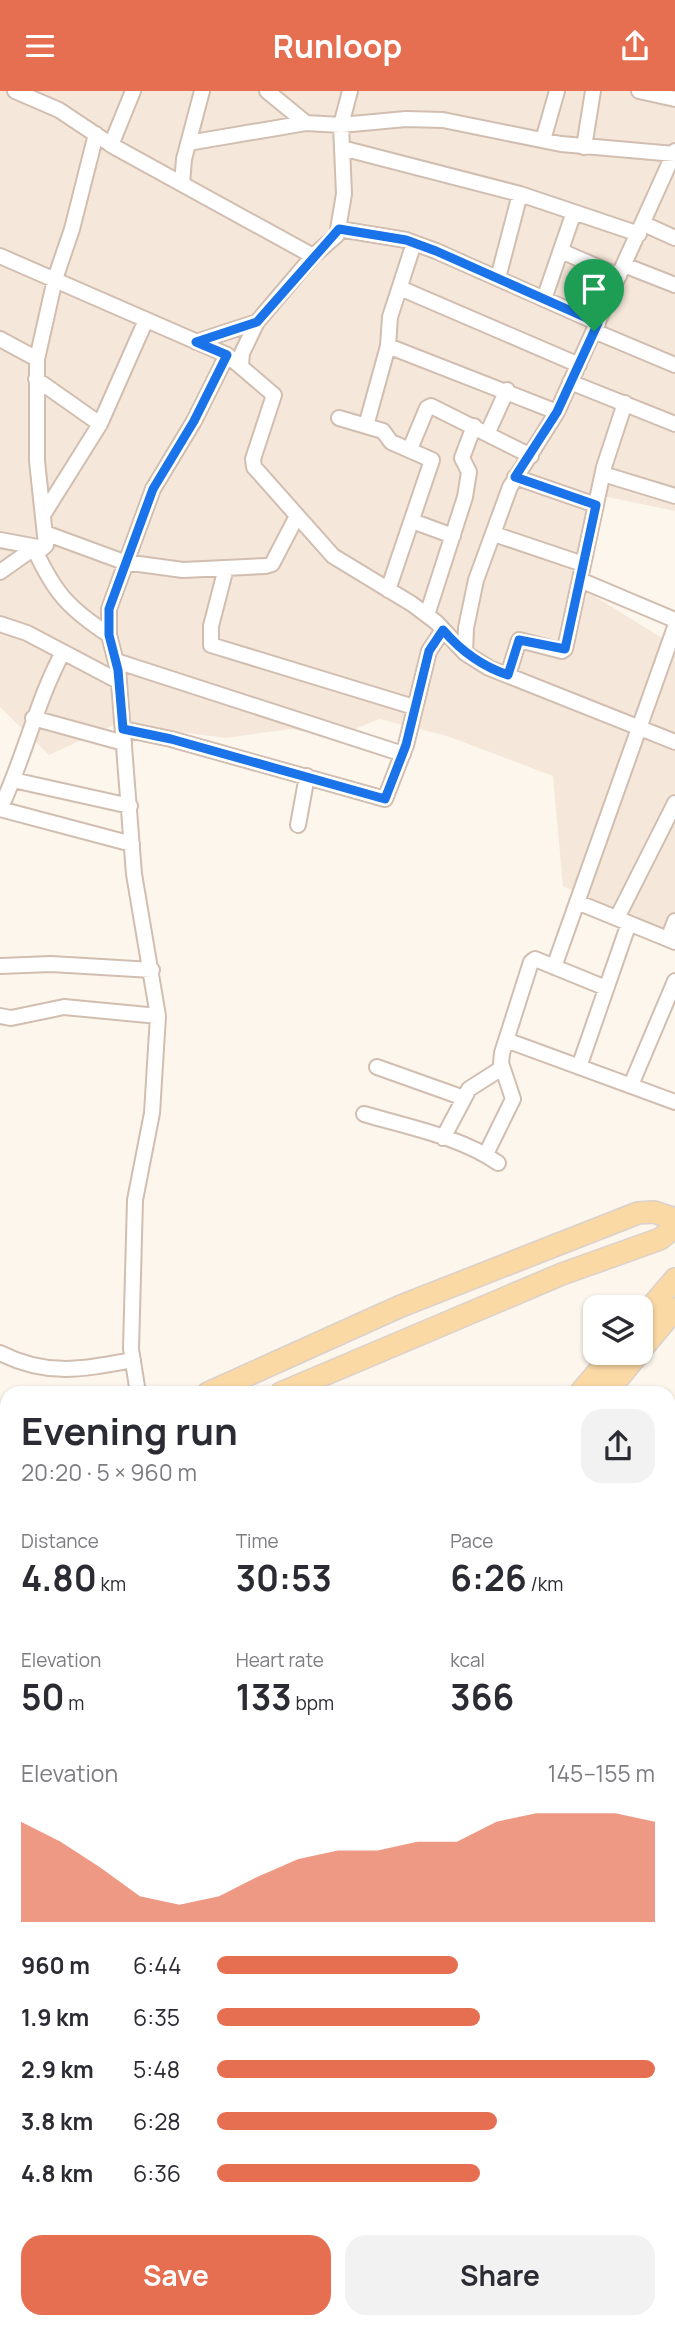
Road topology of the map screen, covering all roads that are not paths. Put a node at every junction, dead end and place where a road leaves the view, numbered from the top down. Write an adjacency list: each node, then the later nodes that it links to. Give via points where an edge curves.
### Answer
1 (15, 91): 12 (street, via 60,110)
2 (133, 91): 15 (street)
3 (202, 91): 14 (street)
4 (267, 91): 10 (street)
5 (350, 91): 11 (street)
6 (556, 91): 13 (street)
7 (593, 91): 16 (street)
8 (639, 91): 9 (street)
9 (675, 99)
10 (306, 123): 11 (street); 14 (street)
11 (341, 125): 13 (street, via 443,120); 17 (street)
12 (96, 134): 15 (street); 31 (street)
13 (542, 140): 16 (street)
14 (188, 143): 19 (street)
15 (111, 145): 19 (street)
16 (584, 147): 18 (street)
17 (342, 148): 20 (street); 22 (street, via 344,194)
18 (675, 153): 23 (street)
19 (182, 184): 28 (street)
20 (520, 194): 21 (street); 30 (street)
21 (574, 212): 23 (street); 26 (street)
22 (339, 229): 25 (street); 28 (street)
23 (642, 229): 24 (street); 29 (street)
24 (675, 238)
25 (414, 243): 30 (street); 33 (street)
26 (561, 251): 29 (street); 34 (street)
27 (0, 256): 31 (street)
28 (313, 256): 36 (street)
29 (622, 270): 32 (street); 37 (street)
30 (498, 278): 34 (street)
31 (55, 279): 35 (street); 42 (street)
32 (675, 285)
33 (400, 288): 40 (street, via 390,317); 44 (street)
34 (544, 299): 37 (street)
35 (146, 320): 39 (street); 53 (street)
36 (257, 322): 39 (street); 43 (street)
37 (596, 327): 44 (street); 45 (street)
38 (0, 339): 42 (street)
39 (196, 342): 41 (street)
40 (388, 346): 48 (street); 54 (street)
41 (227, 355): 43 (street); 71 (street, via 153,489)
42 (37, 359): 46 (street)
43 (241, 365): 64 (street, via 274,395 252,464)
44 (579, 365): 47 (street)
45 (675, 365)
46 (36, 379): 53 (street); 63 (street)
47 (570, 381): 49 (street); 50 (street)
48 (507, 390): 50 (street); 56 (street)
49 (625, 403): 52 (street); 59 (street)
50 (557, 412): 58 (street)
51 (339, 418): 54 (street)
52 (675, 424)
53 (100, 425): 63 (street)
54 (366, 426): 57 (street)
55 (474, 426): 56 (street); 57 (street, via 429,407); 68 (street, via 462,458 469,478)
56 (488, 432): 58 (street)
57 (410, 449): 65 (street, via 432,460)
58 (531, 456): 60 (street)
59 (603, 474): 61 (street); 62 (street)
60 (515, 477): 62 (street); 67 (street)
61 (675, 496)
62 (596, 505): 72 (street)
63 (43, 515): 66 (street)
64 (297, 516): 73 (street, via 272,564); 76 (street, via 333,557)
65 (411, 521): 68 (street); 76 (street)
66 (46, 533): 70 (street, via 45,548); 71 (street)
67 (494, 534): 72 (street); 84 (street, via 476,580)
68 (453, 536): 77 (street)
69 (0, 540): 70 (street)
70 (34, 548): 74 (street); 82 (street, via 52,587 81,617)
71 (124, 562): 73 (street, via 183,570); 82 (street, via 109,609)
72 (583, 564): 75 (street)
73 (226, 568): 88 (street, via 211,645)
74 (0, 572)
75 (580, 580): 78 (street); 86 (street, via 565,649 519,640)
76 (388, 590): 77 (street)
77 (426, 615): 81 (street)
78 (675, 620)
79 (0, 624): 83 (street)
80 (675, 627): 90 (street)
81 (443, 630): 84 (street); 88 (street, via 429,651)
82 (109, 635): 85 (street)
83 (63, 652): 87 (street); 89 (street)
84 (465, 653): 86 (street)
85 (116, 661): 87 (street); 93 (street)
86 (508, 675): 90 (street)
87 (118, 681): 91 (street)
88 (414, 708): 93 (street)
89 (33, 718): 91 (street); 95 (street)
90 (639, 727): 92 (street); 101 (street)
91 (123, 736): 94 (street, via 171,739); 97 (street)
92 (675, 742)
93 (403, 754): 94 (street, via 385,799)
94 (307, 776): 99 (street)
95 (13, 780): 97 (street); 98 (street)
96 (675, 803): 102 (street)
97 (130, 806): 100 (street)
98 (0, 809): 100 (street)
99 (298, 825)
100 (132, 844): 107 (street)
101 (577, 902): 102 (street); 106 (street)
102 (623, 921): 104 (street); 109 (street)
103 (675, 921): 104 (street)
104 (671, 940)
105 (0, 966): 107 (street)
106 (554, 967): 109 (street); 112 (street, via 535,959 531,962)
107 (152, 970): 111 (street)
108 (675, 981): 116 (street)
109 (606, 988): 114 (street)
110 (0, 1016): 111 (street, via 11,1018 64,1007)
111 (158, 1016): 128 (street, via 152,1113 135,1201)
112 (506, 1040): 114 (street); 115 (street)
113 (377, 1067): 117 (street)
114 (579, 1067): 116 (street)
115 (502, 1068): 117 (street, via 469,1089); 120 (street, via 513,1099 492,1159)
116 (631, 1085): 118 (street)
117 (464, 1098): 120 (street)
118 (675, 1102)
119 (364, 1114): 120 (street)
120 (443, 1138)
121 (675, 1219): 132 (main road, via 654,1212 638,1213 401,1305)
122 (675, 1227): 133 (main road, via 660,1239 562,1274)
123 (675, 1279): 124 (main road)
124 (653, 1305)
125 (675, 1308): 126 (main road)
126 (653, 1336)
127 (0, 1353): 128 (street, via 25,1366 53,1370)
128 (133, 1360): 131 (street)
129 (604, 1365): 134 (main road)
130 (629, 1365): 135 (main road)
131 (137, 1386)
132 (223, 1386)
133 (298, 1386)
134 (586, 1386)
135 (612, 1386)

